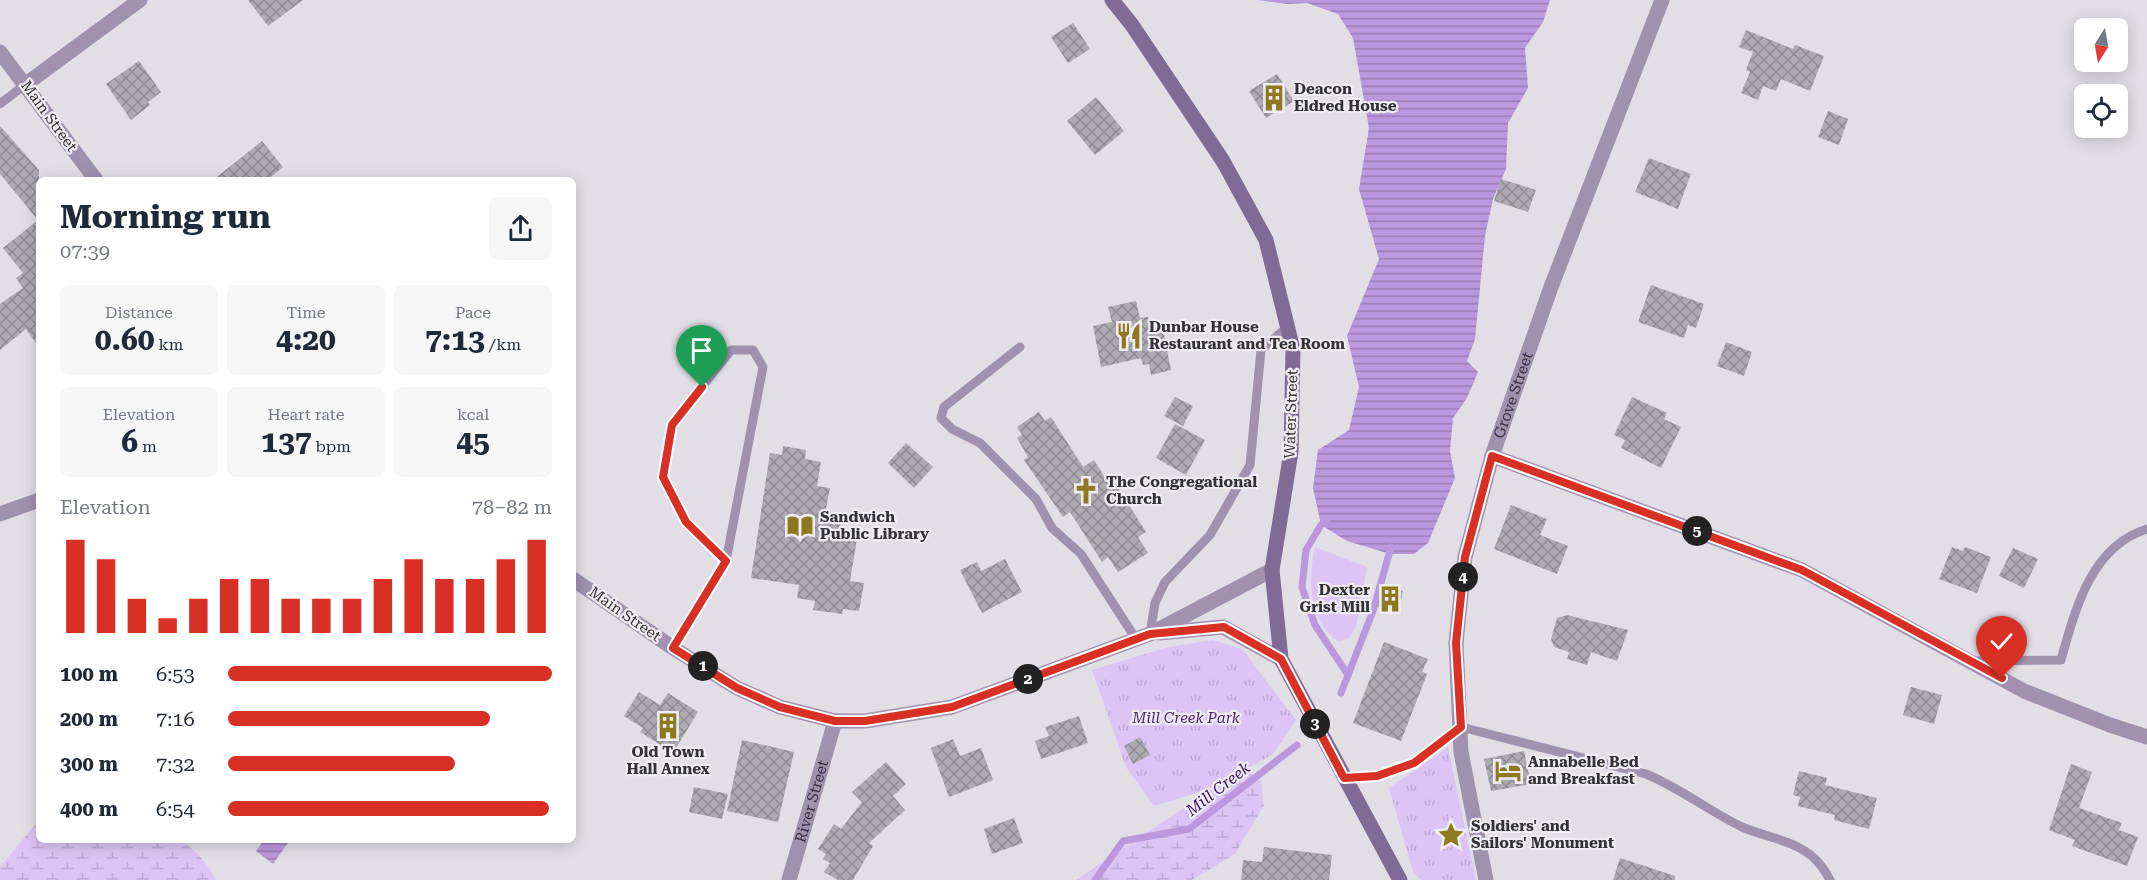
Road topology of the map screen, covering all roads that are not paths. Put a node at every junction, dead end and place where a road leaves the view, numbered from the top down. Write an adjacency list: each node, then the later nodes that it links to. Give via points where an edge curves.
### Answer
1 (140, 0): 5 (street)
2 (1112, 0): 8 (main road, Water Street, via 1223,161 1266,240)
3 (1662, 0): 10 (street, Grove Street, via 1551,287)
4 (0, 52): 5 (street, Main Street)
5 (26, 84): 6 (lane); 7 (street, Main Street)
6 (0, 104)
7 (94, 177)
8 (1287, 327): 15 (main road, Water Street, via 1293,349 1291,452); 17 (lane, via 1261,350 1250,465 1210,535 1165,582)
9 (1020, 347): 17 (lane, via 945,407 941,418 952,429 980,443 1036,499 1052,528 1081,554)
10 (1492, 456): 20 (street, via 1802,570); 22 (street, Grove Street, via 1465,557 1456,643)
11 (36, 501): 12 (street)
12 (0, 514)
13 (2147, 530): 20 (lane, via 2132,534 2104,556 2085,588 2061,660)
14 (726, 561): 14 (lane, via 686,522 663,477 672,425 731,350 753,350 763,367); 18 (lane)
15 (1272, 570): 17 (street, Main Street); 19 (main road, Water Street)
16 (576, 581): 18 (street, Main Street)
17 (1143, 637): 19 (street, Main Street, via 1224,627); 21 (street, Main Street, via 952,707 865,721)
18 (673, 648): 21 (street, Main Street, via 759,698)
19 (1281, 659): 24 (main road)
20 (1971, 661): 23 (street, via 2024,691)
21 (835, 721): 26 (street, River Street)
22 (1461, 727): 24 (lane, via 1414,763 1377,776); 27 (street, Grove Street, via 1462,766); 28 (lane, via 1654,777 1745,828 1773,836 1813,857)
23 (2147, 737)
24 (1344, 778): 25 (main road)
25 (1397, 879)
26 (789, 880)
27 (1486, 880)
28 (1830, 880)

